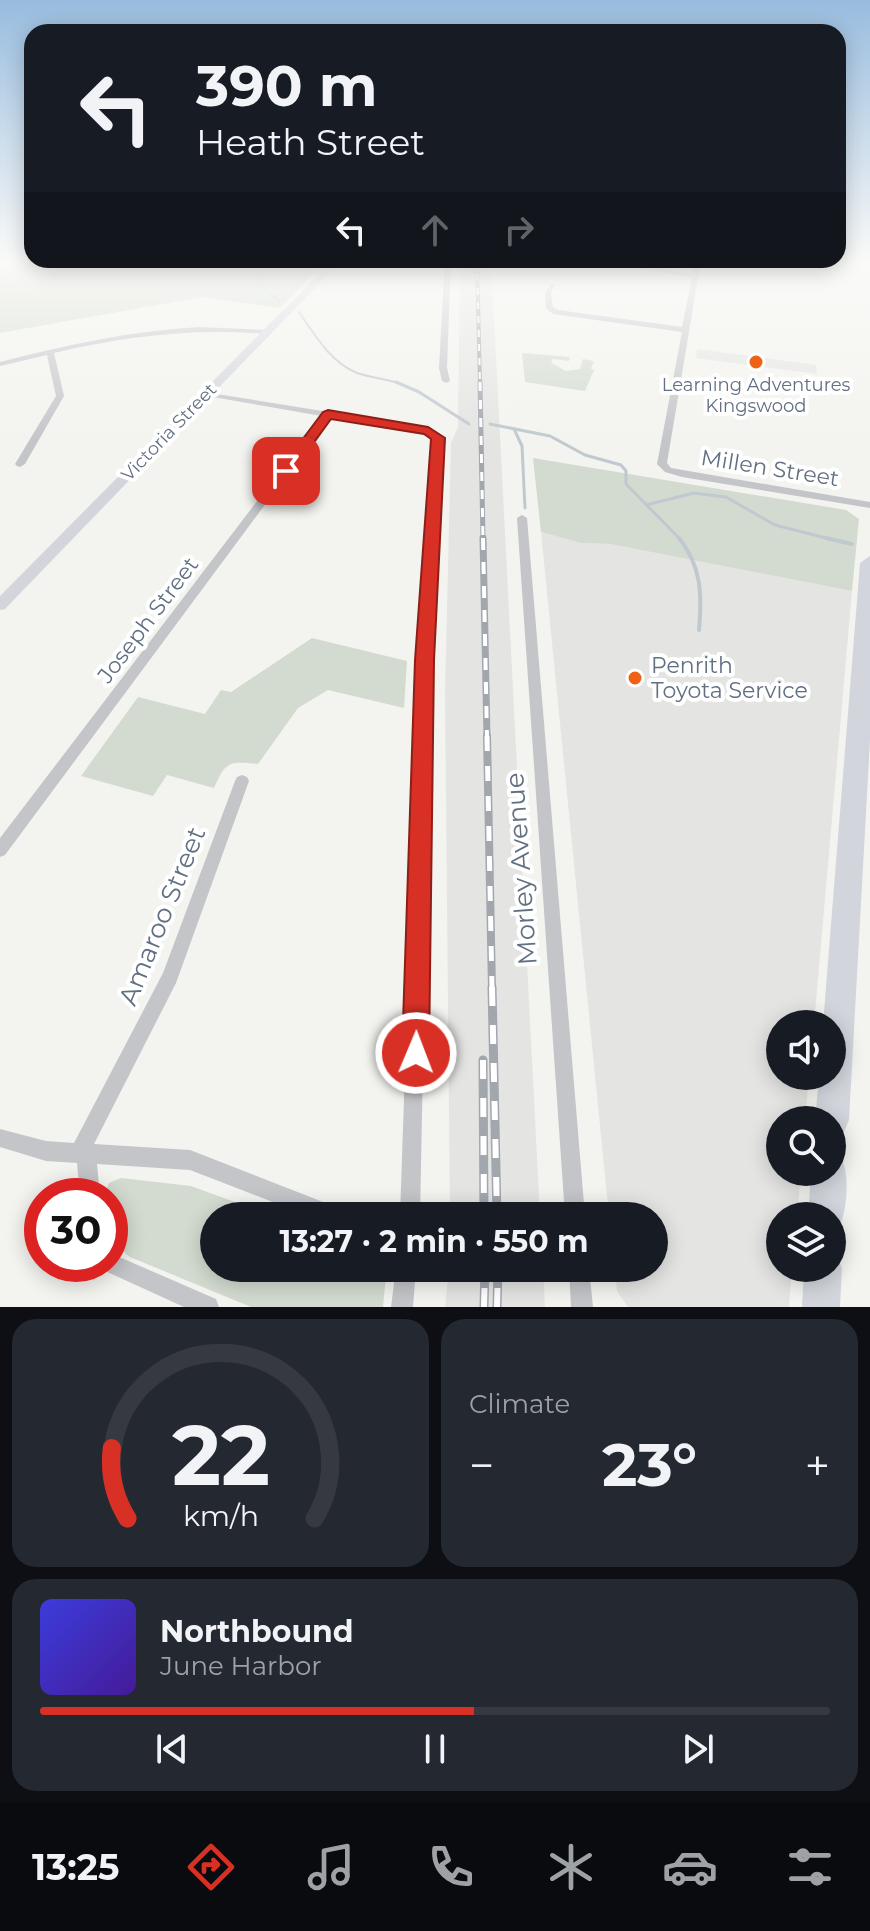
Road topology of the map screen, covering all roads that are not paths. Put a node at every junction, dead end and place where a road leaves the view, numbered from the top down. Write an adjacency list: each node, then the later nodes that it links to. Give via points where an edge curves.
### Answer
1 (278, 321): 6 (street, Victoria Street)
2 (445, 321): 9 (street)
3 (618, 321): 5 (street)
4 (688, 321): 5 (street)
5 (686, 330): 13 (street, Millen Street, via 661,460 664,468)
6 (267, 332): 7 (street, via 172,328); 10 (street, Victoria Street)
7 (50, 352): 8 (street); 12 (street, via 60,396)
8 (0, 364)
9 (446, 381)
10 (207, 394): 11 (street); 16 (street, Victoria Street)
11 (328, 414): 19 (street, Joseph Street); 25 (street, via 428,431 438,441 425,660)
12 (20, 464)
13 (870, 505)
14 (522, 518): 26 (street, Morley Avenue)
15 (870, 563): 18 (highway)
16 (1, 602)
17 (242, 781): 22 (street, Amaroo Street, via 170,977)
18 (861, 802): 20 (highway)
19 (0, 850)
20 (833, 1106)
21 (0, 1138): 22 (street, via 34,1149)
22 (83, 1154): 23 (street); 24 (street, via 190,1160)
23 (87, 1178)
24 (298, 1202)
25 (410, 1202)
26 (574, 1202)
27 (128, 1271): 31 (street)
28 (405, 1282): 32 (street)
29 (580, 1282): 33 (street)
30 (822, 1282): 34 (highway)
31 (208, 1307)
32 (402, 1307)
33 (582, 1307)
34 (821, 1307)

